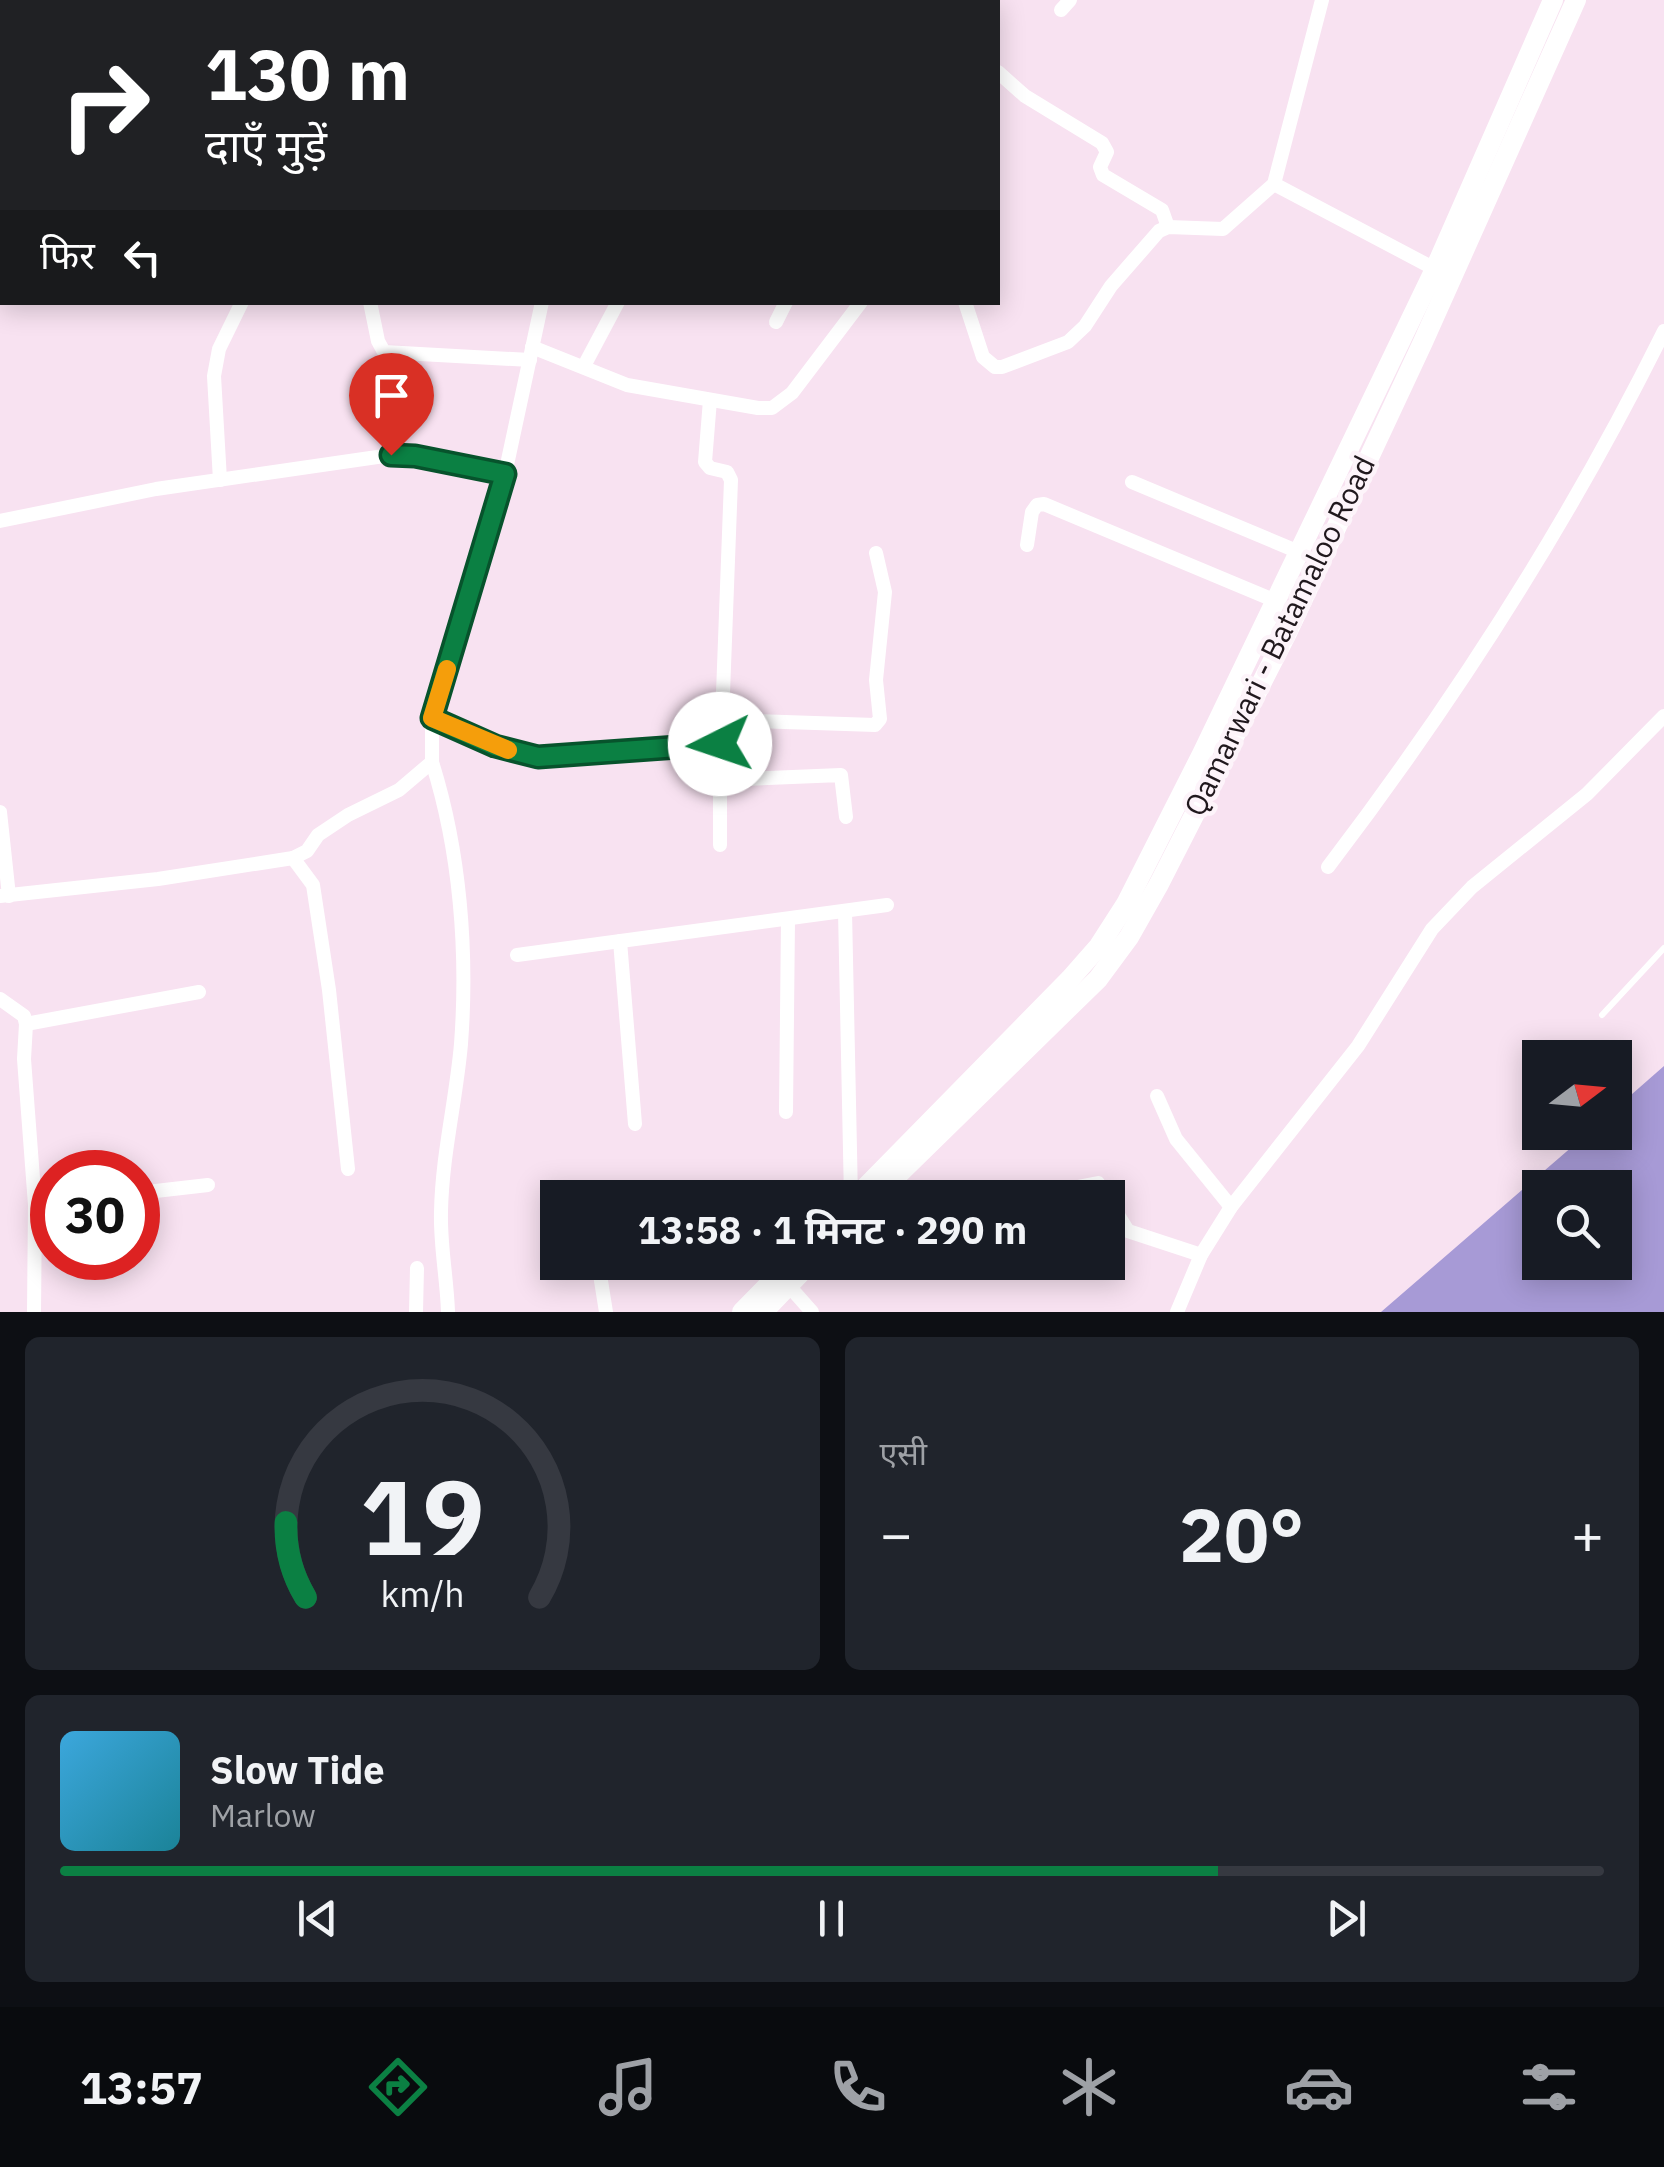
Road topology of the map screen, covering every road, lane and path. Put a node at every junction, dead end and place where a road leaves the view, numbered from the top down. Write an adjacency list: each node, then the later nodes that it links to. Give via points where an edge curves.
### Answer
1 (1322, 0): 5 (street)
2 (1554, 0): 7 (main road, Qamarwari - Batamaloo Road)
3 (1576, 0): 57 (main road, Qamarwari - Batamaloo Road, via 1287,633 1160,884 1098,980)
4 (1000, 74): 6 (street, via 1102,143 1103,175 1162,210)
5 (1274, 184): 6 (street, via 1224,229); 7 (street)
6 (1168, 228): 14 (street, via 1068,342 995,367 983,357)
7 (1435, 269): 25 (main road, Qamarwari - Batamaloo Road)
8 (241, 305): 21 (street, via 214,376)
9 (371, 305): 17 (street, via 384,352)
10 (541, 305): 17 (street)
11 (616, 305): 18 (street)
12 (784, 305): 15 (street)
13 (859, 305): 19 (street, via 781,404 758,408)
14 (966, 305)
15 (776, 322)
16 (1664, 332): 38 (street, via 1548,547 1396,778)
17 (531, 354): 18 (street); 20 (street)
18 (584, 366): 19 (street, via 627,384)
19 (710, 400): 30 (street, via 705,462 731,480)
20 (505, 474): 21 (street, via 391,455); 29 (street)
21 (220, 480): 23 (street)
22 (1132, 482): 25 (street)
23 (0, 521)
24 (1027, 544): 27 (street, via 1032,512 1044,504)
25 (1300, 552): 27 (main road, Qamarwari - Batamaloo Road)
26 (876, 553): 30 (street, via 884,592 878,722)
27 (1276, 601): 56 (main road, Qamarwari - Batamaloo Road, via 1153,853 1099,946)
28 (1664, 716): 60 (street, via 1587,794 1472,887 1432,929 1358,1046)
29 (432, 718): 31 (street, via 538,757); 32 (street)
30 (722, 720): 31 (street)
31 (720, 744): 33 (street)
32 (432, 762): 37 (street); 71 (street, via 448,812 462,971 440,1216)
33 (720, 780): 35 (street, via 841,776); 36 (street)
34 (0, 812): 39 (street)
35 (846, 817)
36 (720, 845)
37 (293, 858): 39 (street); 54 (street, via 312,885)
38 (1328, 867)
39 (4, 896)
40 (887, 905): 41 (street)
41 (844, 911): 42 (street); 55 (street)
42 (788, 919): 43 (street); 51 (street)
43 (620, 942): 45 (street); 52 (street)
44 (1664, 948): 48 (lane)
45 (517, 956)
46 (199, 992): 49 (street)
47 (0, 998): 49 (street)
48 (1602, 1015)
49 (26, 1024): 53 (street)
50 (1157, 1096): 60 (street, via 1176,1139)
51 (786, 1112)
52 (635, 1124)
53 (31, 1150)
54 (348, 1169)
55 (852, 1180)
56 (871, 1180)
57 (892, 1180)
58 (208, 1185): 59 (street)
59 (160, 1190)
60 (1231, 1207): 62 (street)
61 (1125, 1226): 62 (street)
62 (1201, 1256): 76 (street)
63 (417, 1268): 70 (street)
64 (34, 1280): 69 (street)
65 (601, 1280): 72 (street)
66 (773, 1280): 73 (main road)
67 (795, 1280): 68 (main road)
68 (789, 1286): 74 (main road); 75 (street)
69 (34, 1312)
70 (416, 1312)
71 (448, 1312)
72 (606, 1312)
73 (742, 1312)
74 (764, 1312)
75 (812, 1312)
76 (1177, 1312)

